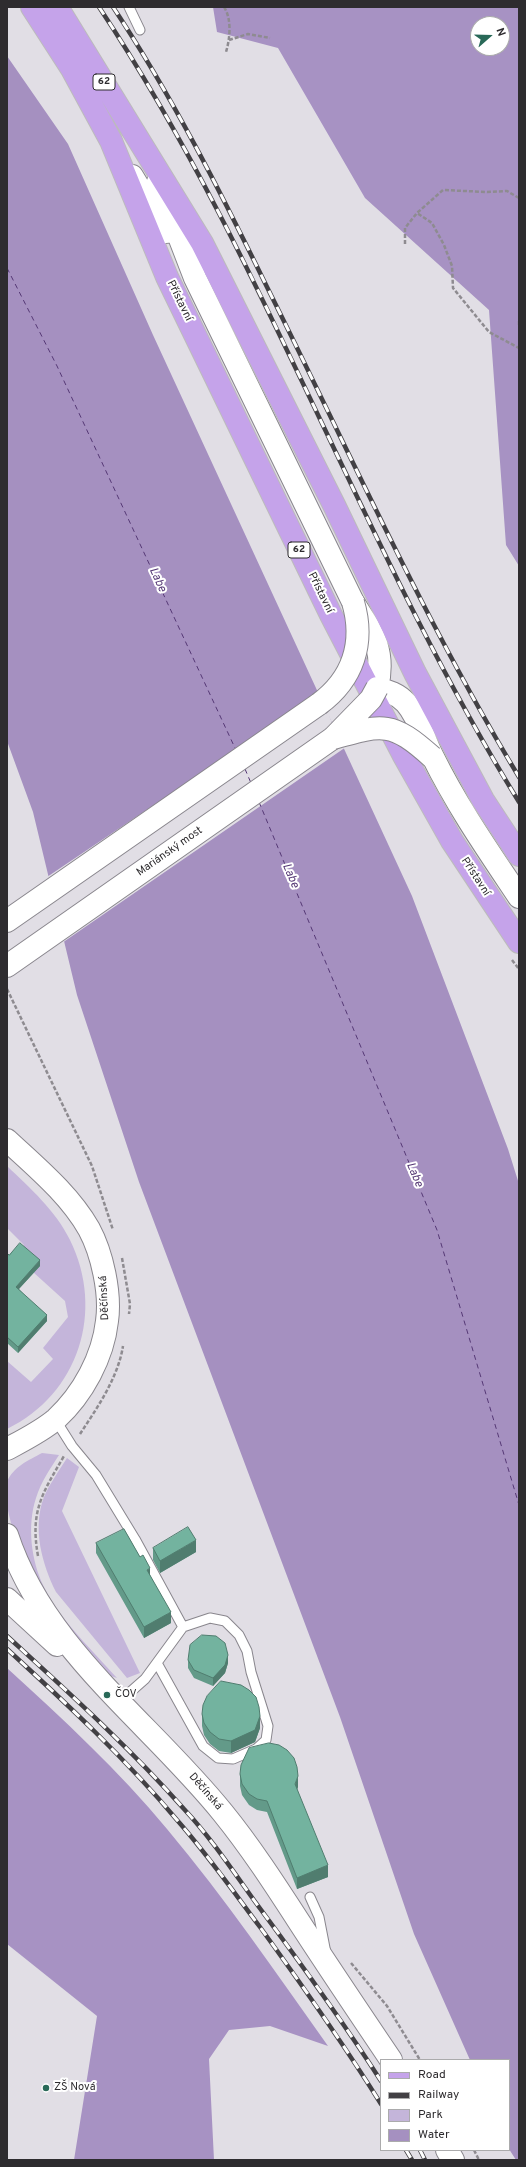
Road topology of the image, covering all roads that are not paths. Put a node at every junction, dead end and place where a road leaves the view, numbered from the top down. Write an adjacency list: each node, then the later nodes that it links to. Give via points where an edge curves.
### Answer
1 (32, 7): 5 (main road, Přístavní / 62, via 72,69)
2 (57, 7): 6 (main road, Přístavní / 62)
3 (129, 7): 4 (lane)
4 (140, 30)
5 (110, 141): 7 (street, Přístavní); 16 (main road, Přístavní / 62, via 167,277 331,615 452,841)
6 (149, 158): 7 (street, Přístavní); 13 (main road, Přístavní / 62, via 202,243 415,673 483,800)
7 (195, 278): 8 (street, Přístavní)
8 (353, 602): 9 (street, Mariánský most, bridge, via 377,643 380,663); 10 (street, bridge, via 358,626 357,650 340,686)
9 (377, 688): 10 (street, bridge, via 348,693); 11 (street, Mariánský most, bridge, via 371,699); 12 (street, via 396,695 405,702 421,727)
10 (319, 704): 15 (street)
11 (333, 738): 12 (street, Mariánský most, bridge, via 358,731 392,729 412,738); 17 (street, Mariánský most)
12 (432, 757): 14 (street, via 476,833)
13 (519, 855)
14 (519, 897)
15 (7, 920)
16 (519, 942)
17 (7, 966)
18 (7, 1140): 19 (street, Děčínská, via 75,1208 89,1229 104,1271 108,1320 98,1354 87,1382)
19 (55, 1419): 20 (street, Děčínská); 23 (lane, via 72,1446 96,1475 135,1539)
20 (7, 1449)
21 (7, 1535): 25 (street, Děčínská, via 15,1559 32,1592)
22 (7, 1598): 25 (street, via 61,1649)
23 (183, 1627): 24 (lane); 24 (lane, via 210,1618 225,1621 239,1635 247,1651 265,1714 268,1726 266,1740 256,1750 233,1759 218,1758 203,1746)
24 (157, 1663): 26 (lane, via 145,1679)
25 (95, 1676): 26 (street, Děčínská)
26 (120, 1701): 28 (street, Děčínská, via 223,1813)
27 (310, 1897): 28 (lane, via 319,1917)
28 (327, 1965): 29 (street, Děčínská)
29 (389, 2059)
30 (447, 2151): 31 (street)
31 (453, 2160)

